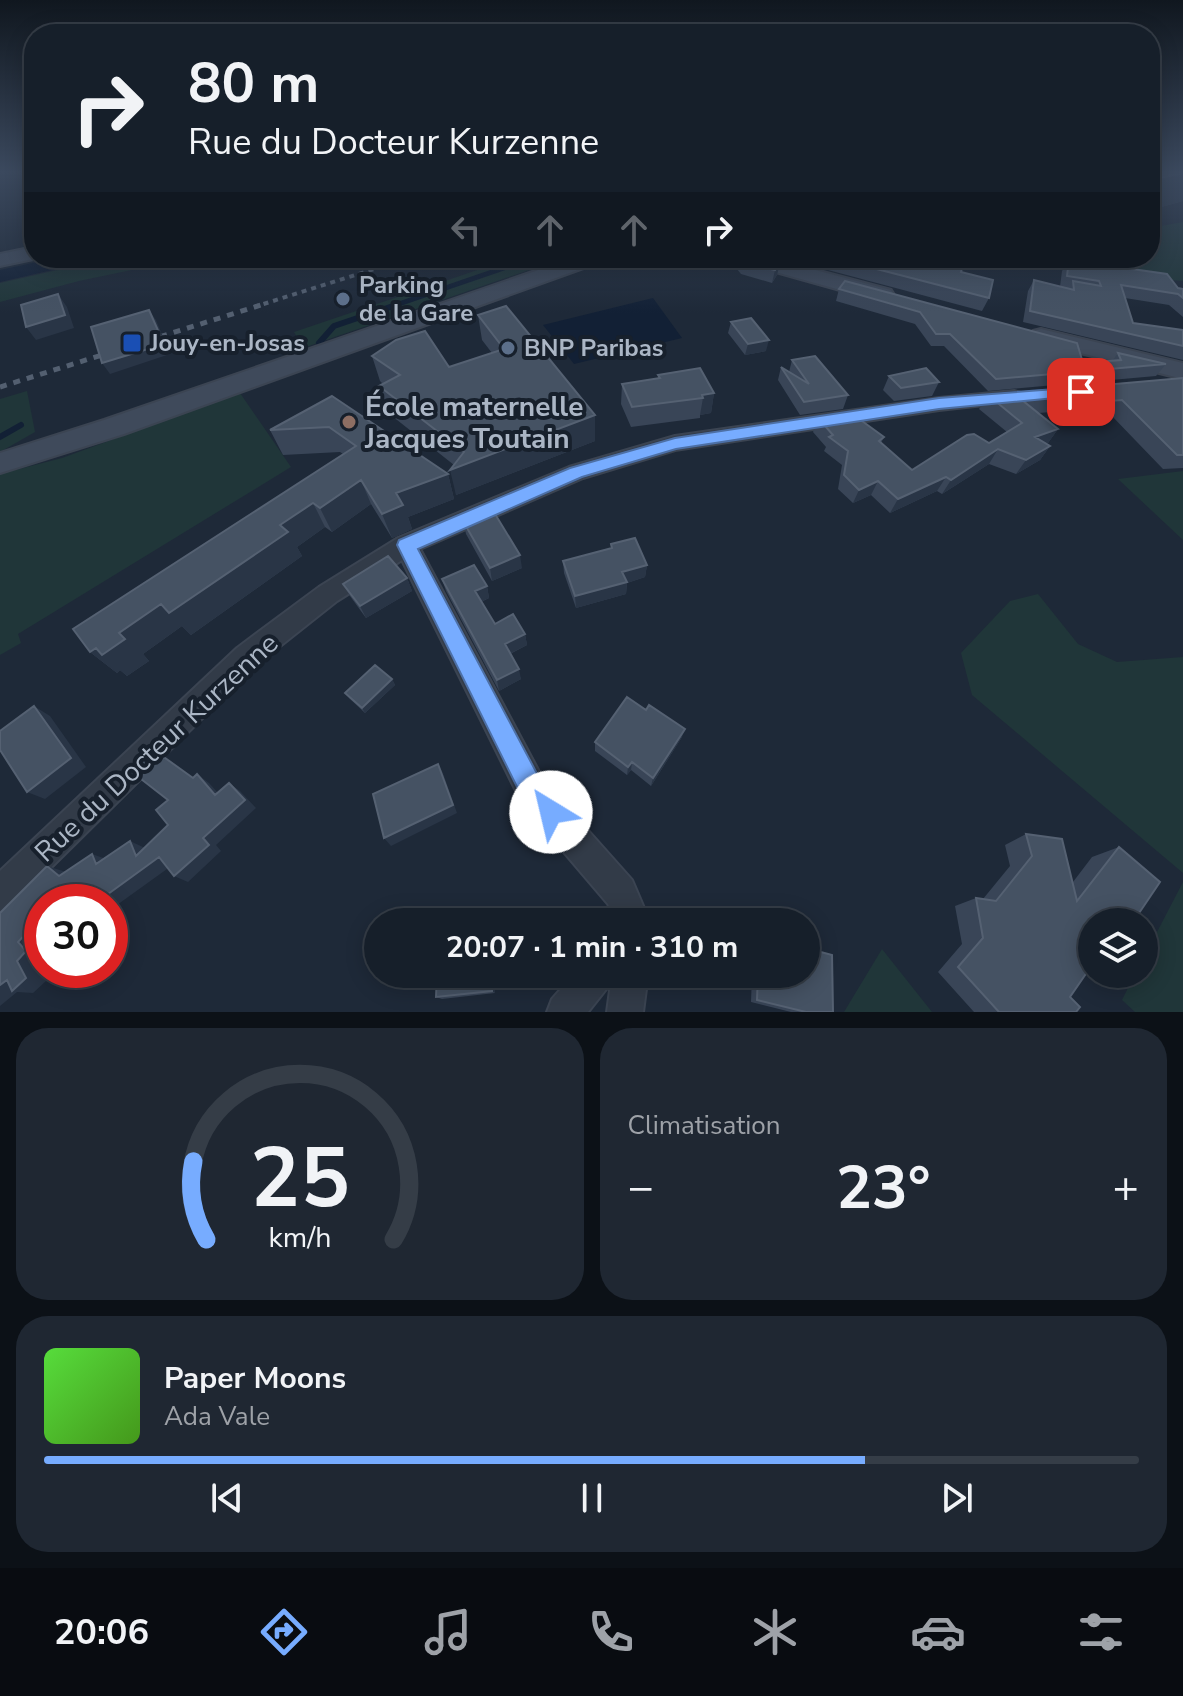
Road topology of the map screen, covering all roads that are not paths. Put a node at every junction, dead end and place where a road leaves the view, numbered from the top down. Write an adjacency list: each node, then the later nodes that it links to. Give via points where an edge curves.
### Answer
1 (24, 255): 2 (main road)
2 (0, 260)
3 (560, 268): 9 (main road, via 420,325 368,337)
4 (783, 268): 5 (main road)
5 (911, 303)
6 (1016, 330): 7 (main road)
7 (1176, 374)
8 (1031, 396): 10 (street, Rue du Docteur Kurzenne, via 939,404 675,443 576,472)
9 (0, 463)
10 (406, 545): 11 (street, Rue du Docteur Kurzenne, via 328,594 246,657); 12 (street, via 533,792 620,892)
11 (0, 894)
12 (627, 908)
13 (585, 988): 15 (street)
14 (628, 988): 16 (street)
15 (565, 1012)
16 (625, 1012)

